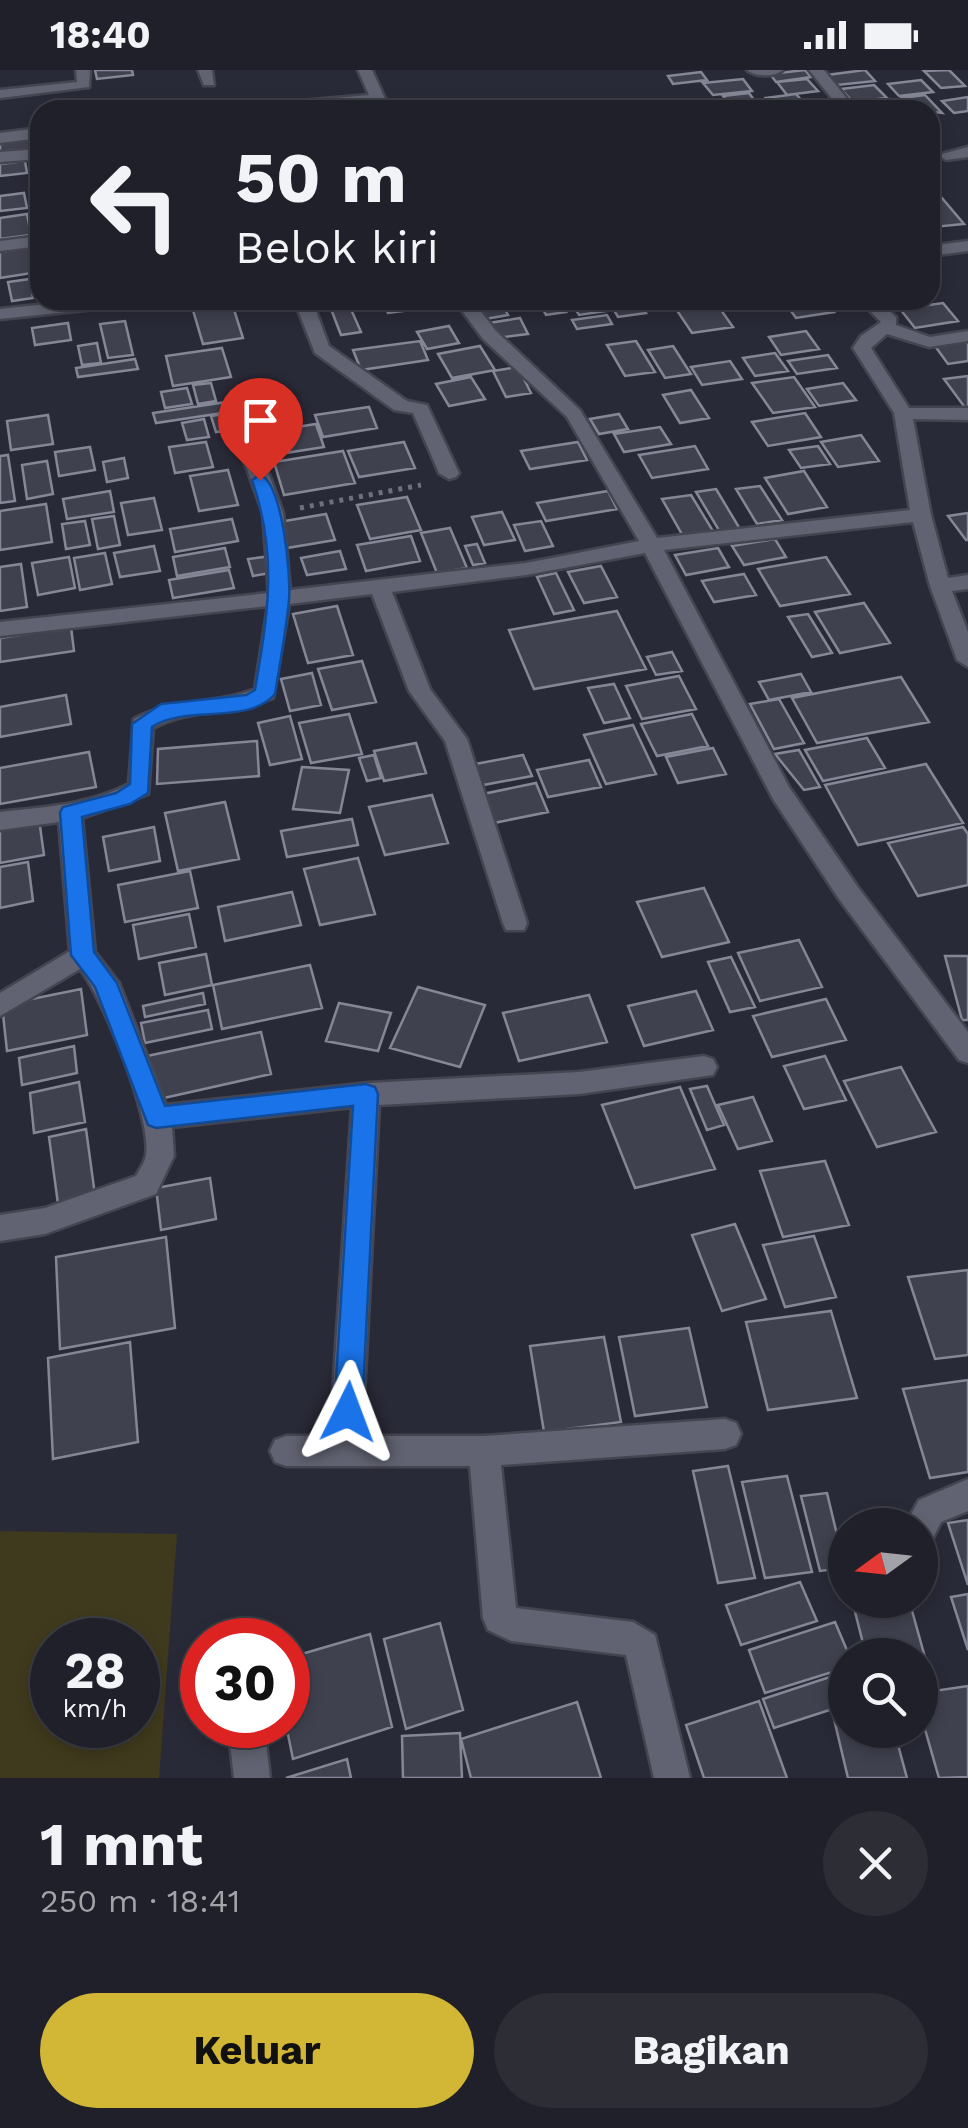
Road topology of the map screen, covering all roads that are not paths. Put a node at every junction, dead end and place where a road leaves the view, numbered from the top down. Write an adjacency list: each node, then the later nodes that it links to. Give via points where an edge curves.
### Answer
1 (83, 70): 6 (street, via 84,84 76,87)
2 (366, 70): 7 (street)
3 (754, 70): 4 (street)
4 (776, 70)
5 (816, 70): 8 (street)
6 (0, 94)
7 (378, 100)
8 (842, 100)
9 (30, 134): 10 (street)
10 (0, 138)
11 (968, 152): 13 (street)
12 (30, 155): 14 (street)
13 (946, 155)
14 (0, 157)
15 (30, 242): 16 (street)
16 (0, 246)
17 (968, 246): 18 (street)
18 (940, 249)
19 (33, 310): 23 (street)
20 (307, 310): 29 (street, via 321,349 400,406 420,409)
21 (469, 310): 31 (street, via 569,403)
22 (880, 310): 24 (street, via 889,317)
23 (0, 314)
24 (886, 328): 25 (street, via 928,342); 26 (street, via 862,348)
25 (968, 336)
26 (903, 413): 27 (street); 30 (street)
27 (968, 414)
28 (249, 447): 35 (street, via 272,513)
29 (449, 474)
30 (921, 515): 31 (street); 33 (street)
31 (652, 545): 34 (street); 43 (street, via 783,796)
32 (968, 582): 33 (street)
33 (940, 586): 37 (street)
34 (380, 587): 35 (street); 40 (street, via 420,691 456,739)
35 (280, 596): 36 (street); 38 (street, via 265,694 161,711 142,724 140,788)
36 (0, 629)
37 (968, 660)
38 (70, 812): 39 (street); 41 (street)
39 (0, 821)
40 (515, 923)
41 (83, 955): 42 (street); 46 (street, via 106,983)
42 (0, 1006)
43 (968, 1052)
44 (704, 1067): 45 (street, via 530,1089)
45 (366, 1094): 46 (street); 50 (street)
46 (156, 1118): 47 (street, via 160,1156 146,1184 45,1221)
47 (0, 1228)
48 (725, 1434): 51 (street)
49 (286, 1451): 50 (street)
50 (346, 1451): 51 (street)
51 (484, 1452): 56 (street, via 500,1618 632,1639 643,1647)
52 (968, 1495): 53 (street)
53 (937, 1508)
54 (249, 1748): 55 (street)
55 (252, 1778)
56 (672, 1778)

